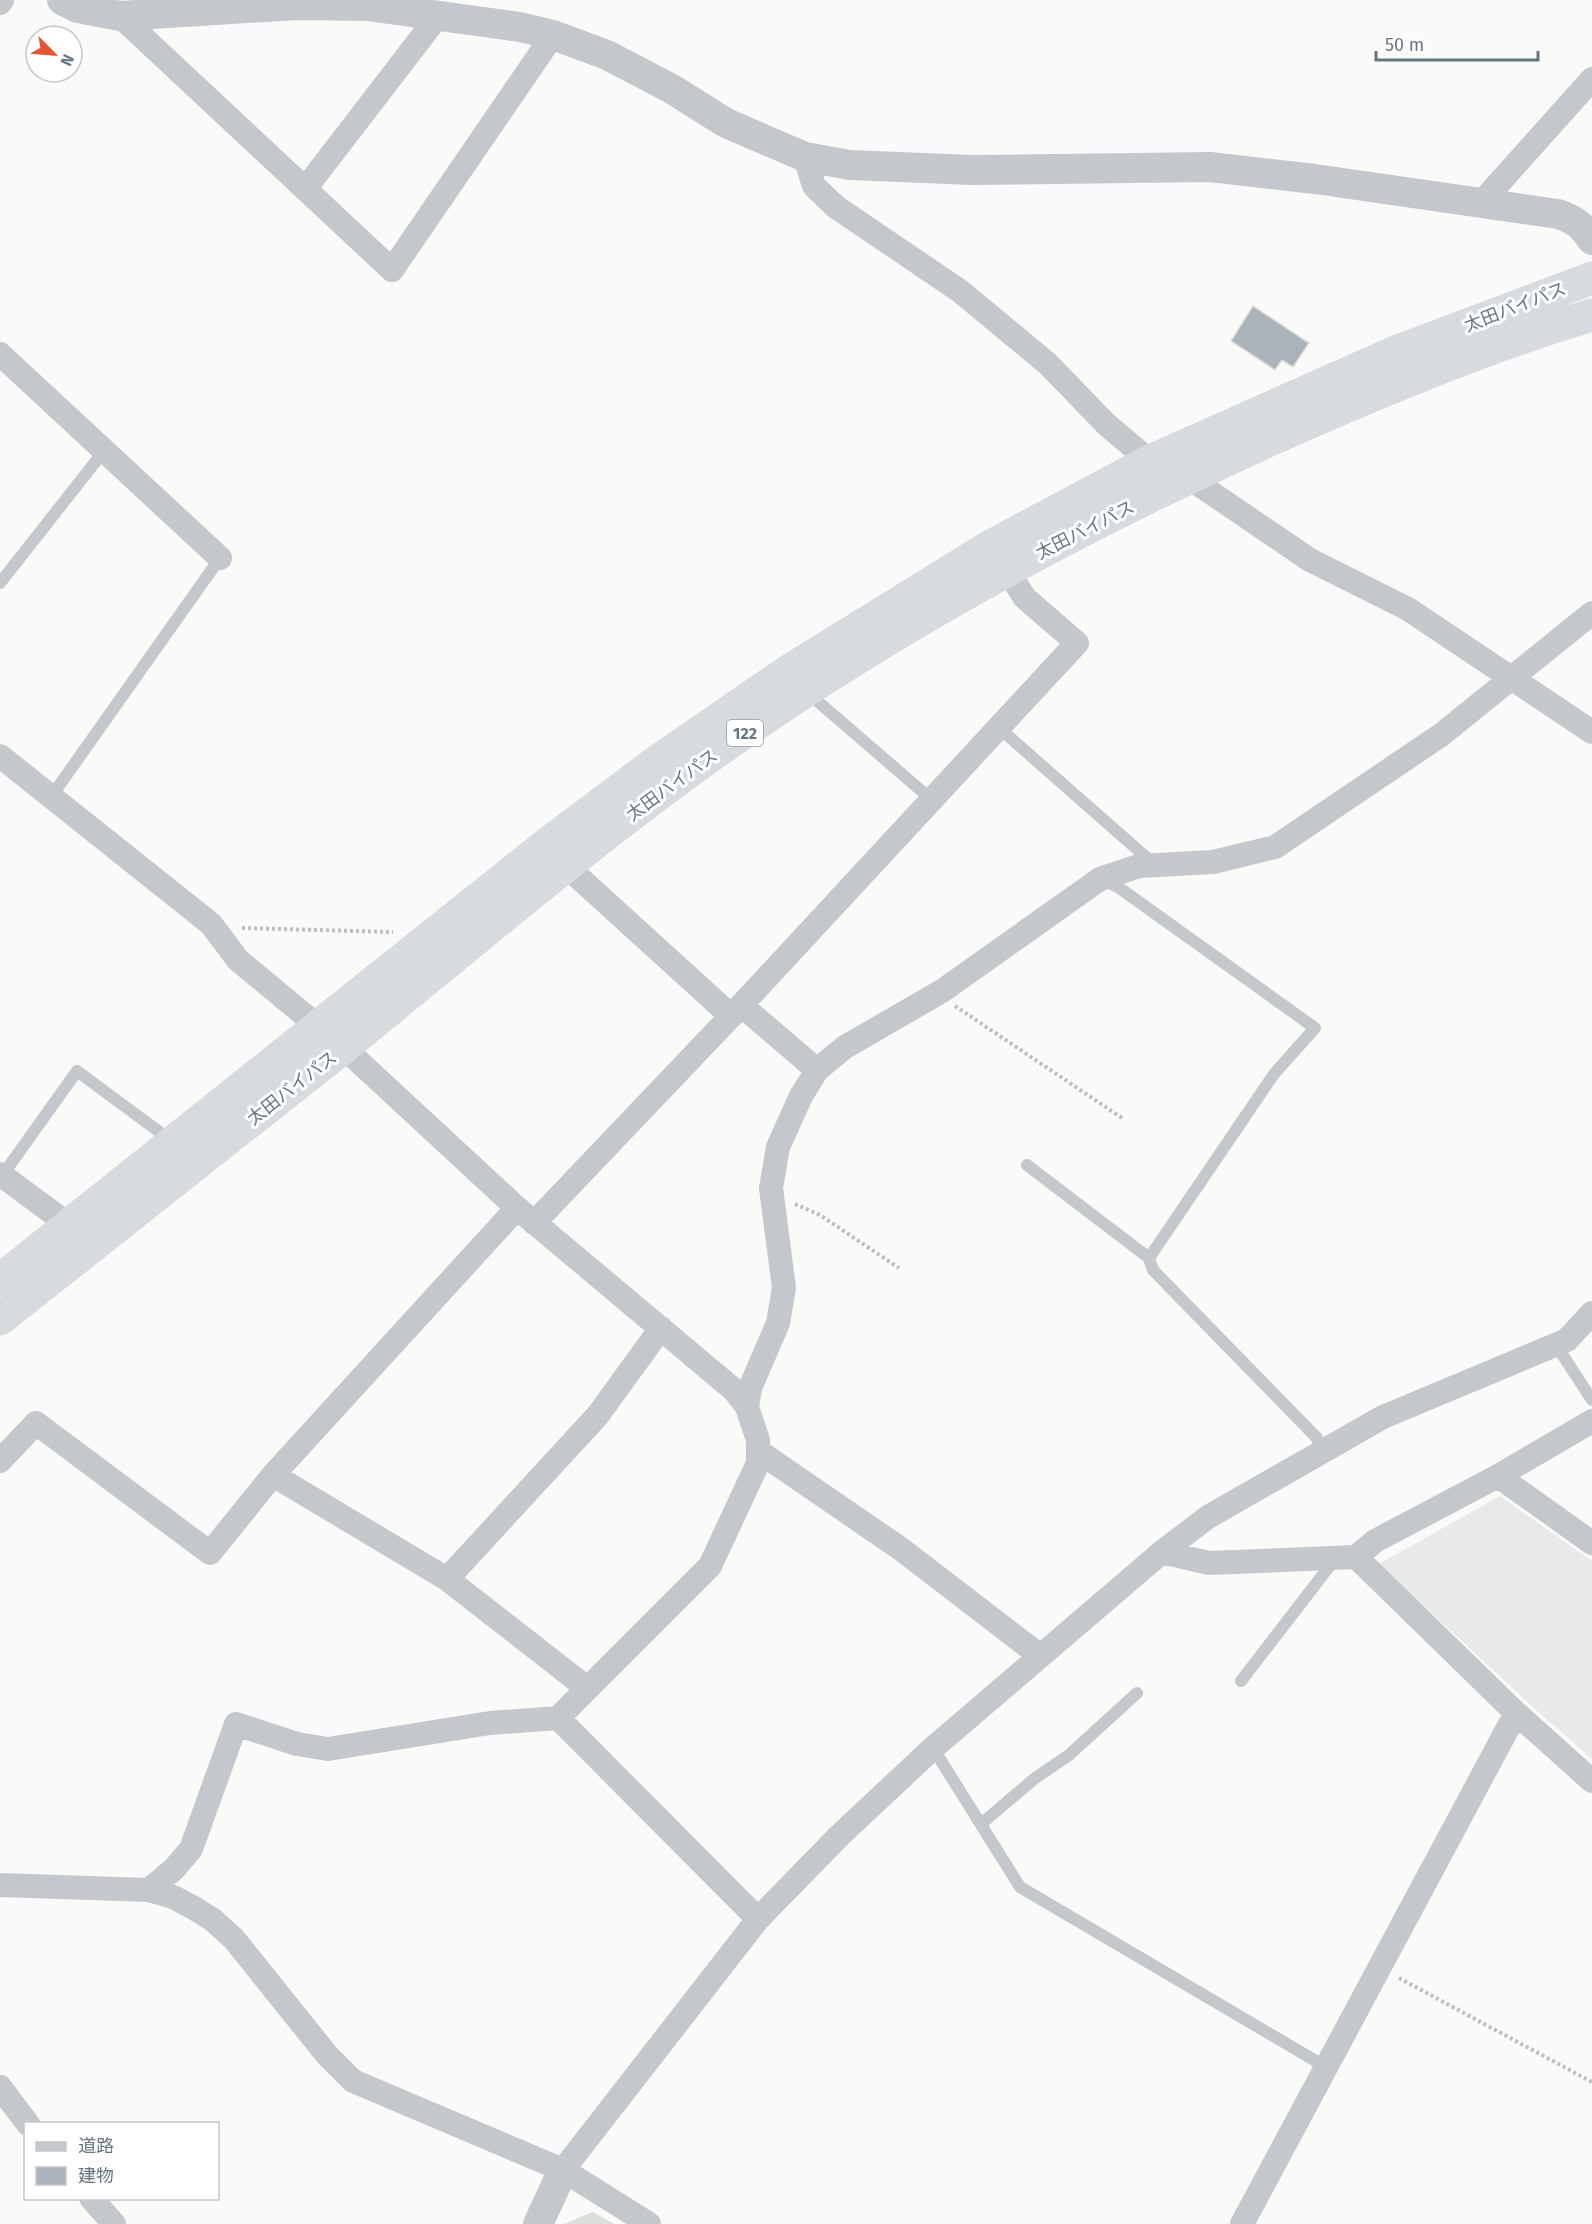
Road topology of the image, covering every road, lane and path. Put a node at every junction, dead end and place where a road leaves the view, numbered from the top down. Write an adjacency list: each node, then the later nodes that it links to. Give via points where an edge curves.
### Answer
1 (62, 0): 4 (street, via 78,8)
2 (159, 7): 3 (street, via 367,6); 4 (street)
3 (458, 12): 5 (street); 8 (street)
4 (120, 16): 8 (street)
5 (553, 35): 7 (street, via 607,55 726,123); 8 (street, via 392,270)
6 (1592, 79): 9 (street)
7 (805, 157): 9 (street, via 850,165 972,170 1210,167); 15 (street, via 814,186 836,207 960,291 1048,364 1107,425)
8 (305, 189)
9 (1481, 203): 10 (street, via 1572,219)
10 (1592, 240)
11 (1592, 278): 15 (highway, 太田バイパス / 122, via 1393,353)
12 (1592, 315): 16 (highway, 太田バイパス / 122, via 1406,380)
13 (0, 354): 14 (street)
14 (104, 451): 17 (street); 19 (lane)
15 (1150, 460): 16 (street); 32 (highway, 太田バイパス / 122, via 989,547 790,670 659,760)
16 (1188, 477): 18 (highway, 太田バイパス / 122); 21 (street, via 1310,560 1408,609)
17 (220, 558): 26 (lane)
18 (1007, 570): 22 (highway, 太田バイパス / 122, via 904,629); 23 (street, via 1025,598 1077,643)
19 (0, 583)
20 (1592, 613): 21 (street)
21 (1513, 678): 24 (street); 28 (street, via 1441,735 1275,847 1213,862)
22 (807, 692): 27 (lane); 29 (highway, 太田バイパス / 122, via 698,765)
23 (998, 727): 27 (street); 28 (lane)
24 (1592, 732)
25 (1, 758): 26 (street)
26 (51, 797): 31 (street)
27 (932, 800): 34 (street)
28 (1155, 865): 30 (street)
29 (565, 866): 34 (street); 36 (highway, 太田バイパス / 122)
30 (1100, 879): 33 (street); 45 (lane, via 1118,887 1315,1028 1274,1074)
31 (213, 927): 32 (path, via 395,932); 35 (street, via 238,960)
32 (409, 954): 35 (highway, 太田バイパス / 122)
33 (937, 994): 37 (street, via 845,1047); 38 (path)
34 (736, 1011): 37 (street); 43 (street)
35 (316, 1027): 36 (street); 39 (highway, 太田バイパス / 122)
36 (344, 1047): 43 (street); 49 (highway, 太田バイパス / 122)
37 (817, 1070): 42 (street, via 778,1147)
38 (1122, 1118)
39 (173, 1142): 41 (lane, via 76,1071); 44 (highway, 太田バイパス / 122)
40 (1028, 1165): 45 (lane)
41 (1, 1175): 44 (street)
42 (772, 1193): 46 (path, via 820,1215); 52 (street, via 784,1288 778,1323 750,1388)
43 (526, 1216): 50 (street); 57 (street)
44 (69, 1225): 47 (highway, 太田バイパス / 122)
45 (1149, 1258): 54 (lane, via 1153,1270 1317,1438)
46 (899, 1268)
47 (0, 1280)
48 (1592, 1313): 51 (street, via 1567,1340)
49 (0, 1318)
50 (661, 1328): 52 (street, via 734,1390); 62 (street, via 598,1415)
51 (1556, 1345): 53 (lane); 54 (street, via 1383,1417)
52 (747, 1407): 55 (street)
53 (1591, 1418): 58 (street)
54 (1322, 1450): 60 (street, via 1208,1517)
55 (758, 1451): 63 (street, via 901,1549); 65 (street, via 758,1463 710,1566)
56 (0, 1461): 57 (street, via 36,1423 210,1553)
57 (273, 1475): 62 (street)
58 (1498, 1476): 59 (street); 61 (street)
59 (1592, 1544)
60 (1162, 1552): 61 (street, via 1209,1563); 63 (street)
61 (1346, 1557): 64 (lane); 67 (street)
62 (447, 1579): 65 (street)
63 (1039, 1655): 69 (street)
64 (1240, 1681)
65 (587, 1688): 68 (street)
66 (1137, 1693): 71 (lane, via 1069,1755)
67 (1516, 1713): 70 (street); 75 (street)
68 (558, 1718): 73 (street, via 490,1723 328,1749 297,1744 236,1724 191,1849); 74 (street)
69 (933, 1748): 71 (lane); 74 (street)
70 (1592, 1781)
71 (981, 1824): 76 (lane, via 1020,1887)
72 (0, 1886): 73 (street)
73 (149, 1890): 80 (street, via 194,1908 234,1939 327,2055 353,2081)
74 (758, 1919): 80 (street)
75 (1379, 1968): 76 (street); 77 (path)
76 (1326, 2067): 83 (street)
77 (1592, 2082)
78 (0, 2087): 79 (street)
79 (26, 2122)
80 (563, 2170): 81 (street); 82 (street)
81 (538, 2224)
82 (649, 2224)
83 (1242, 2224)

